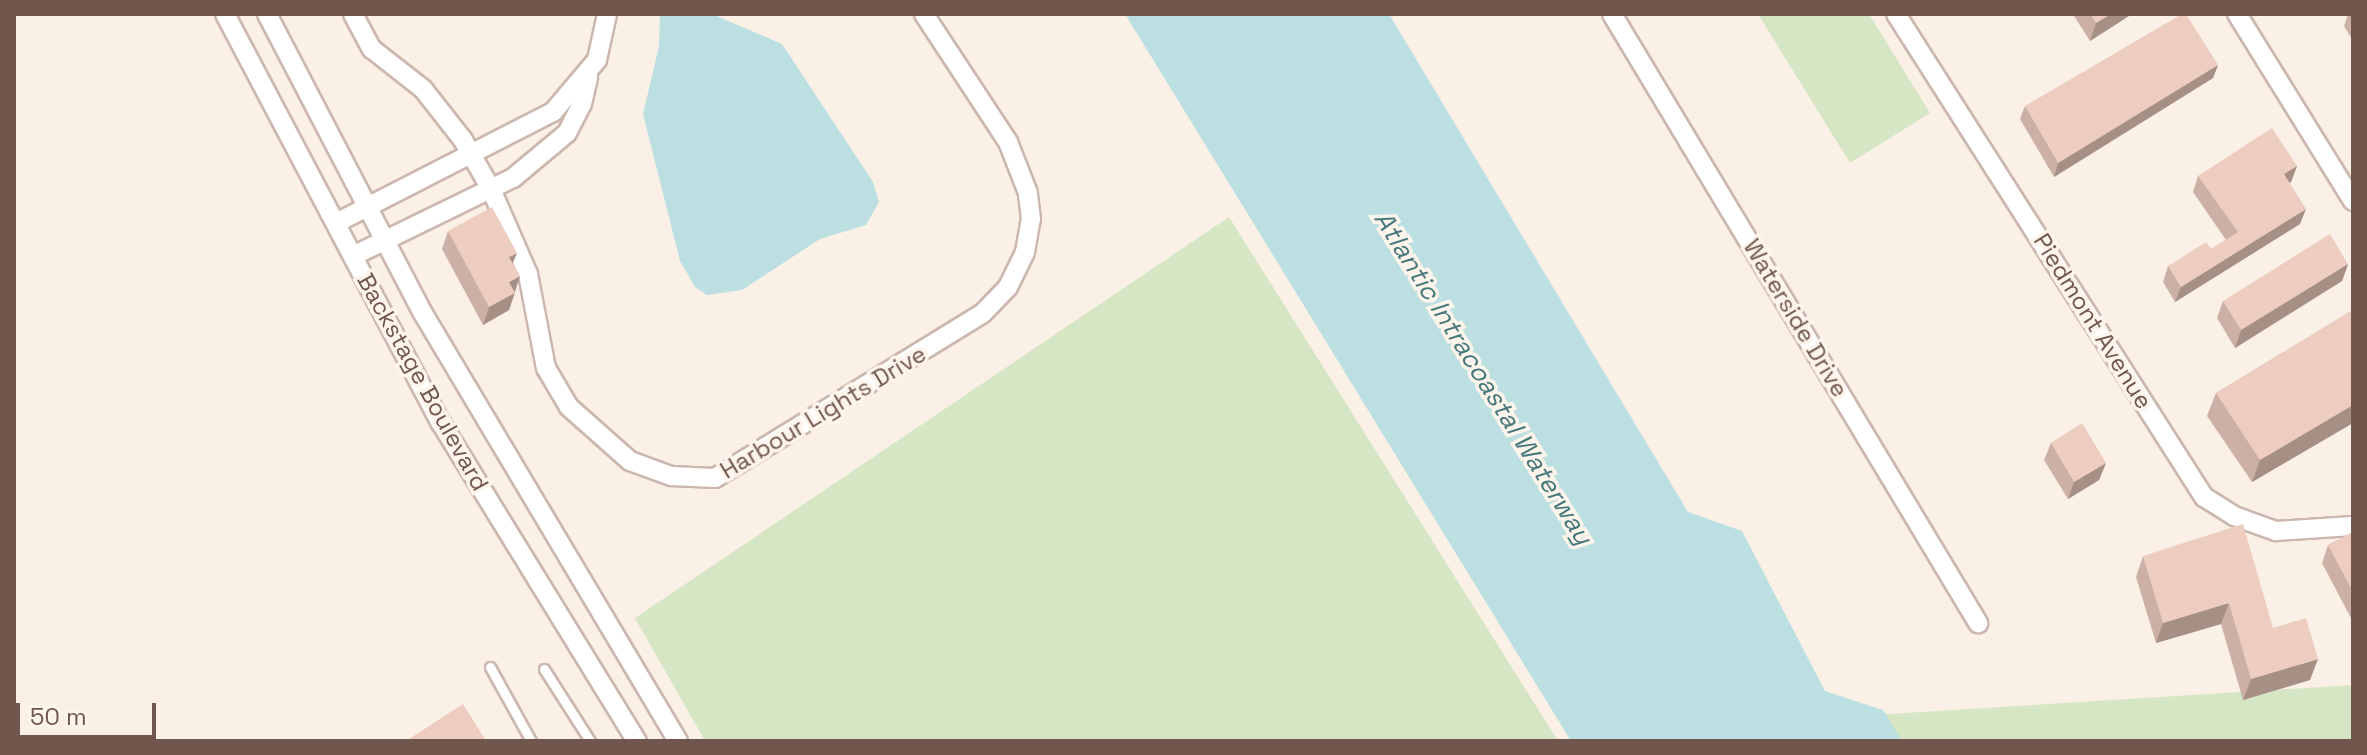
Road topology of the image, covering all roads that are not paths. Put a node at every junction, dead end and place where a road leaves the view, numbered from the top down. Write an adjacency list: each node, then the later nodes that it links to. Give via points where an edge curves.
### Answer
1 (225, 14): 14 (street, Backstage Boulevard)
2 (267, 14): 13 (street, Backstage Boulevard)
3 (353, 14): 10 (street, Harbour Lights Drive, via 372,49 423,89)
4 (607, 14): 9 (street)
5 (924, 14): 11 (street, Harbour Lights Drive, via 1008,142 1028,193 1031,219 1025,252 1008,287 982,314 715,478 671,476 630,461 569,407 546,368 528,274)
6 (1612, 14): 18 (street, Waterside Drive)
7 (1896, 14): 17 (street, Piedmont Avenue, via 2204,497 2234,516 2276,531)
8 (2237, 14): 12 (street)
9 (588, 74): 10 (street, via 553,112); 11 (street, via 582,104 567,133 513,178)
10 (472, 156): 11 (street, Harbour Lights Drive); 13 (street)
11 (491, 189): 15 (street)
12 (2353, 201)
13 (368, 209): 14 (street); 15 (street, Backstage Boulevard)
14 (336, 223): 16 (street, Backstage Boulevard)
15 (384, 240): 16 (street); 24 (street, Backstage Boulevard)
16 (353, 256): 23 (street, Backstage Boulevard, via 441,423)
17 (2353, 526)
18 (1978, 623)
19 (490, 667): 21 (lane)
20 (544, 669): 22 (lane)
21 (531, 741)
22 (590, 741)
23 (637, 741)
24 (678, 741)

